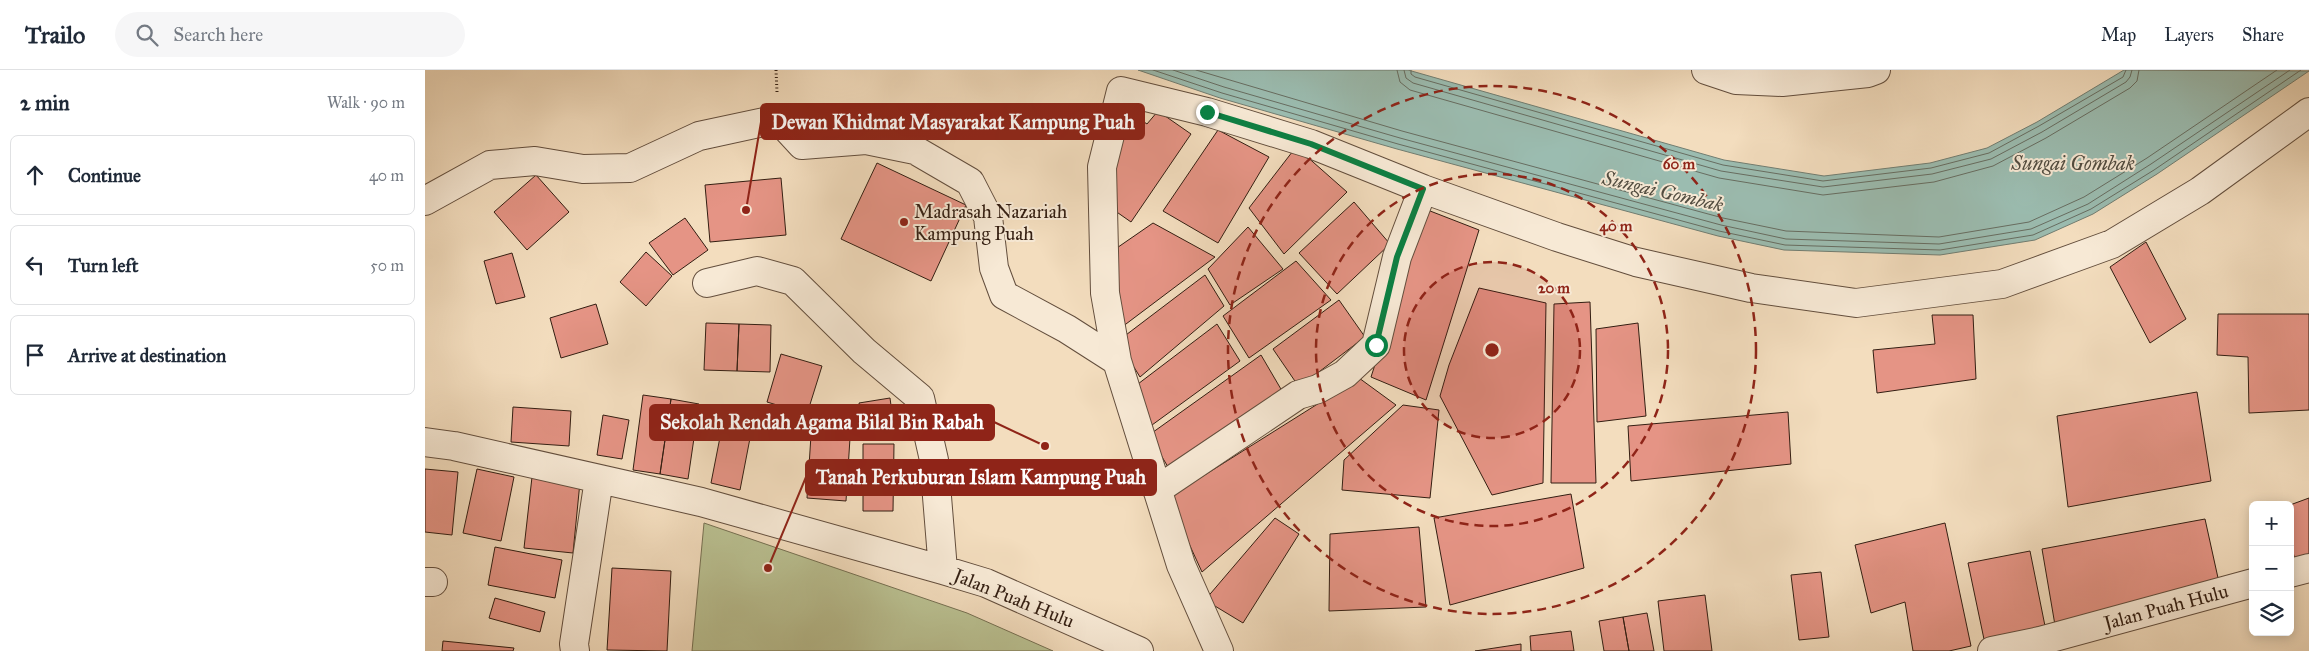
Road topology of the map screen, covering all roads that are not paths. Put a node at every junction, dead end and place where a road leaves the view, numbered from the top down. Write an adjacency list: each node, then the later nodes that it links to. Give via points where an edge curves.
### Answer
1 (1706, 70): 2 (street, via 1736,80 1782,82)
2 (1876, 70)
3 (2309, 112): 4 (street, via 2200,191 2112,244 2002,284 1856,303 1751,288 1636,262)
4 (1423, 189): 7 (street, via 1311,144 1207,112 1121,91 1102,167 1105,293); 10 (street, via 1397,257 1376,345 1345,374 1318,389 1298,395)
5 (425, 201): 7 (street, via 490,166 535,161 583,169 630,168 699,136 778,119 802,145 866,140 915,150 970,182 989,217 995,268 1004,295)
6 (707, 283): 12 (street, via 757,271 793,281 864,350 920,398 934,460)
7 (1117, 361): 10 (street)
8 (425, 442): 9 (street, Jalan Puah Hulu)
9 (599, 479): 12 (street, Jalan Puah Hulu, via 701,502); 15 (street)
10 (1157, 490): 17 (street, via 1181,565)
11 (2309, 568): 13 (street)
12 (943, 570): 16 (street, Jalan Puah Hulu, via 986,583)
13 (2294, 572)
14 (2249, 585): 18 (street, Jalan Puah Hulu)
15 (575, 651)
16 (1139, 651)
17 (1219, 651)
18 (1992, 651)

